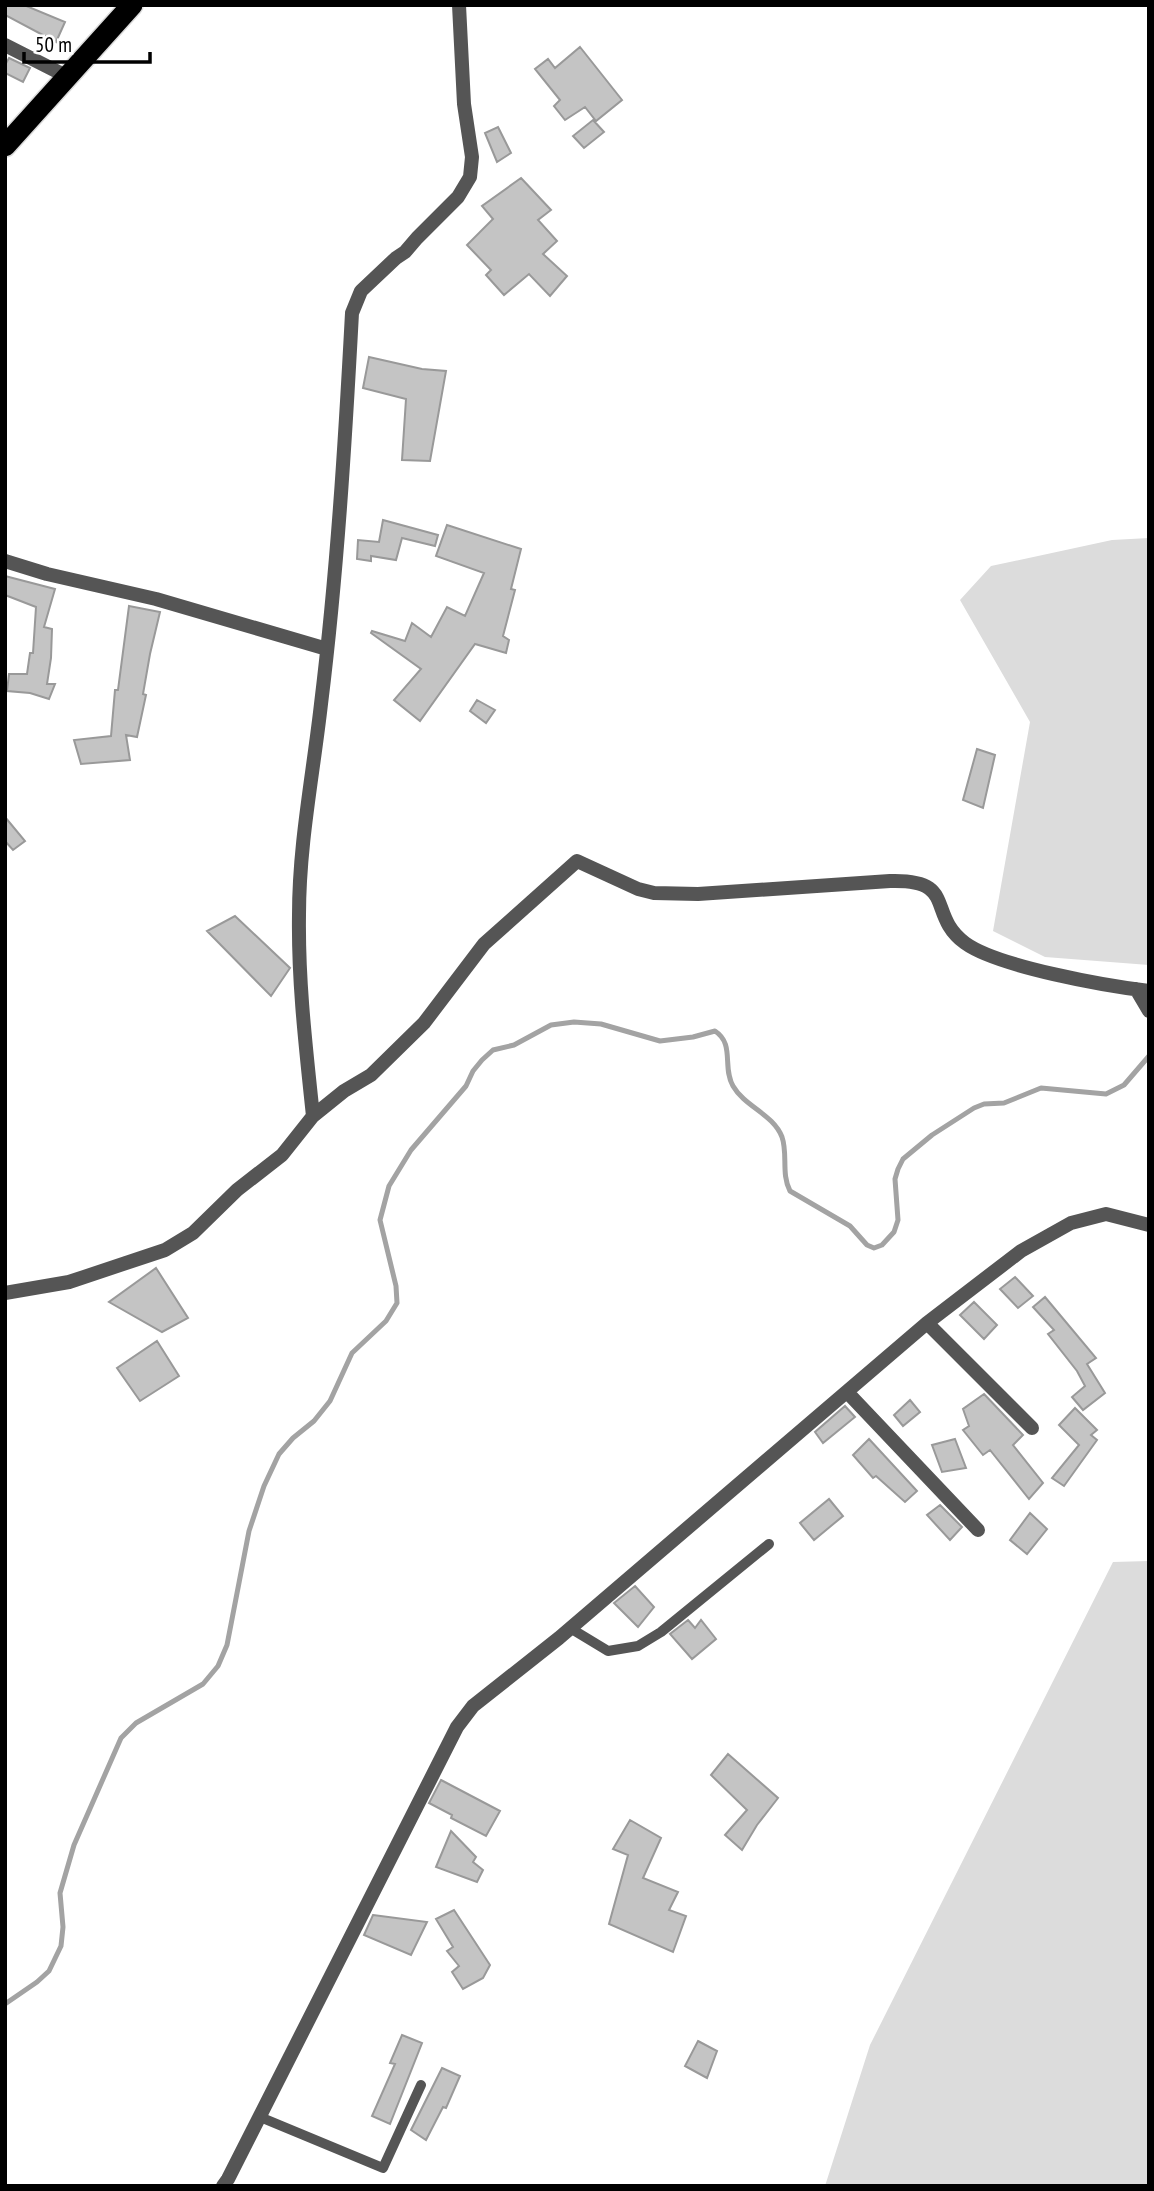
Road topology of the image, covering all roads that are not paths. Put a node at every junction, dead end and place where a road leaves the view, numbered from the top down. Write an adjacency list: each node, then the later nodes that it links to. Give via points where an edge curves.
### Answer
1 (132, 5): 4 (highway)
2 (459, 5): 7 (street, via 470,177 458,197 361,291 352,313 344,481)
3 (5, 45): 4 (street)
4 (66, 76): 5 (highway)
5 (5, 146)
6 (5, 561): 7 (street)
7 (327, 649): 10 (street, via 303,831 299,913 299,984)
8 (1142, 990): 9 (street); 10 (street, via 1038,969 980,951 957,936 930,888 916,881 677,895 638,889 577,861 484,944 424,1023 380,1066)
9 (1149, 1011)
10 (313, 1116): 12 (street, via 282,1155 237,1190 204,1224 164,1250 69,1282)
11 (1149, 1225): 13 (street, via 1106,1214 1071,1223 1021,1251)
12 (5, 1293)
13 (927, 1322): 14 (street); 15 (street)
14 (847, 1392): 16 (street); 18 (street)
15 (1032, 1428)
16 (978, 1531)
17 (769, 1544): 18 (lane, via 638,1646 608,1651)
18 (570, 1628): 20 (street, via 473,1706 457,1727)
19 (421, 2085): 20 (lane, via 383,2168)
20 (260, 2117): 21 (street)
21 (223, 2186)

